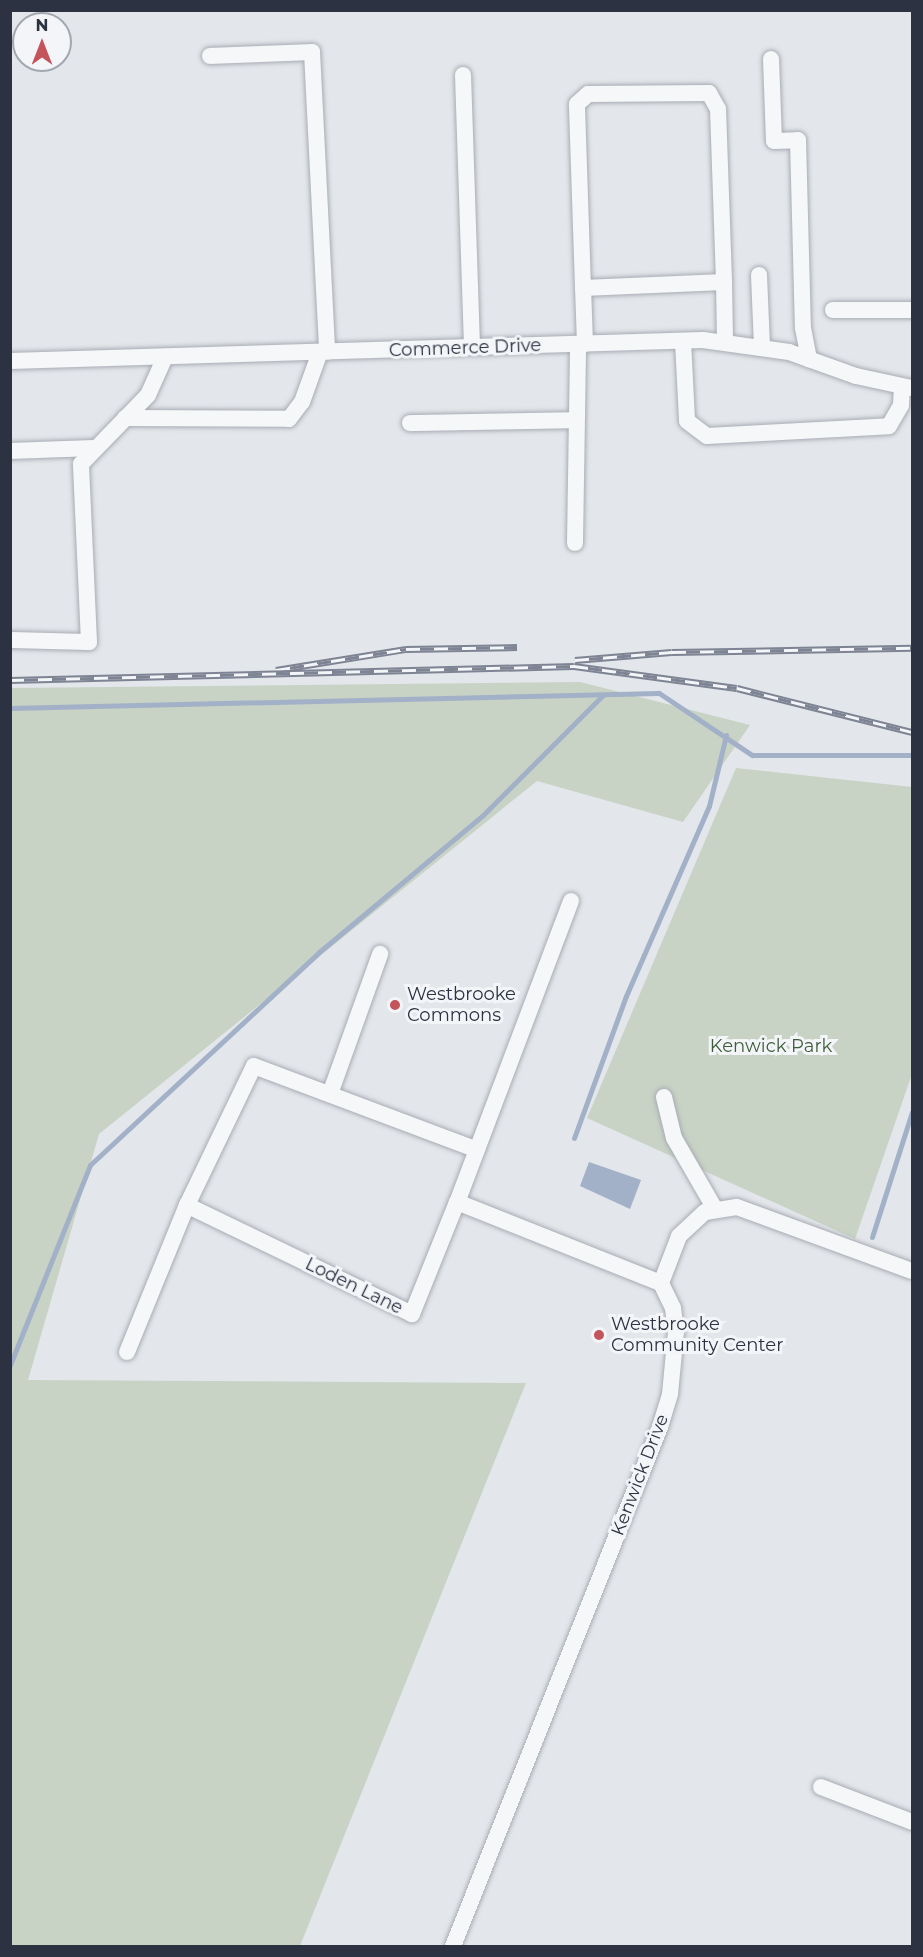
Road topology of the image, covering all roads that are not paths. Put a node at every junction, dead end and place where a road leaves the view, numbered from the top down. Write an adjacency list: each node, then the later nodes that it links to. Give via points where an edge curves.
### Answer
1 (210, 56): 14 (street, via 312,52)
2 (771, 58): 16 (street, via 774,141 798,140)
3 (463, 75): 12 (street)
4 (759, 275): 13 (street)
5 (724, 282): 6 (street); 6 (street, via 718,109 709,93 588,94 576,104); 10 (street)
6 (583, 288): 11 (street)
7 (833, 310): 8 (street)
8 (912, 310)
9 (683, 341): 10 (street, Commerce Drive); 11 (street, Commerce Drive); 18 (street, via 687,421 707,436 889,426)
10 (726, 342): 13 (street, Commerce Drive)
11 (581, 344): 12 (street, Commerce Drive); 20 (street)
12 (472, 347): 14 (street, Commerce Drive)
13 (762, 347): 16 (street, Commerce Drive)
14 (323, 352): 15 (street, Commerce Drive); 19 (street, via 302,402 289,420)
15 (165, 357): 17 (street, Commerce Drive); 19 (street, via 148,395)
16 (809, 359): 18 (street, Commerce Drive)
17 (10, 361)
18 (907, 387)
19 (125, 418): 22 (street)
20 (576, 420): 21 (street); 24 (street)
21 (410, 423)
22 (93, 448): 23 (street); 25 (street, via 81,464 89,642)
23 (10, 451)
24 (575, 543)
25 (10, 640)
26 (571, 901): 30 (street, Loden Lane)
27 (380, 954): 28 (street)
28 (330, 1094): 30 (street); 32 (street, via 254,1066)
29 (664, 1097): 33 (street, via 674,1138 707,1187)
30 (477, 1150): 31 (street, Loden Lane)
31 (457, 1202): 32 (street, Loden Lane, via 412,1314); 35 (street)
32 (187, 1205): 36 (street)
33 (715, 1209): 34 (street, via 756,1210); 35 (street, via 680,1236)
34 (912, 1271)
35 (661, 1283): 39 (street, Kenwick Drive, via 673,1308 676,1332 670,1394 660,1427)
36 (127, 1352)
37 (821, 1787): 38 (street)
38 (912, 1822)
39 (453, 1947)

